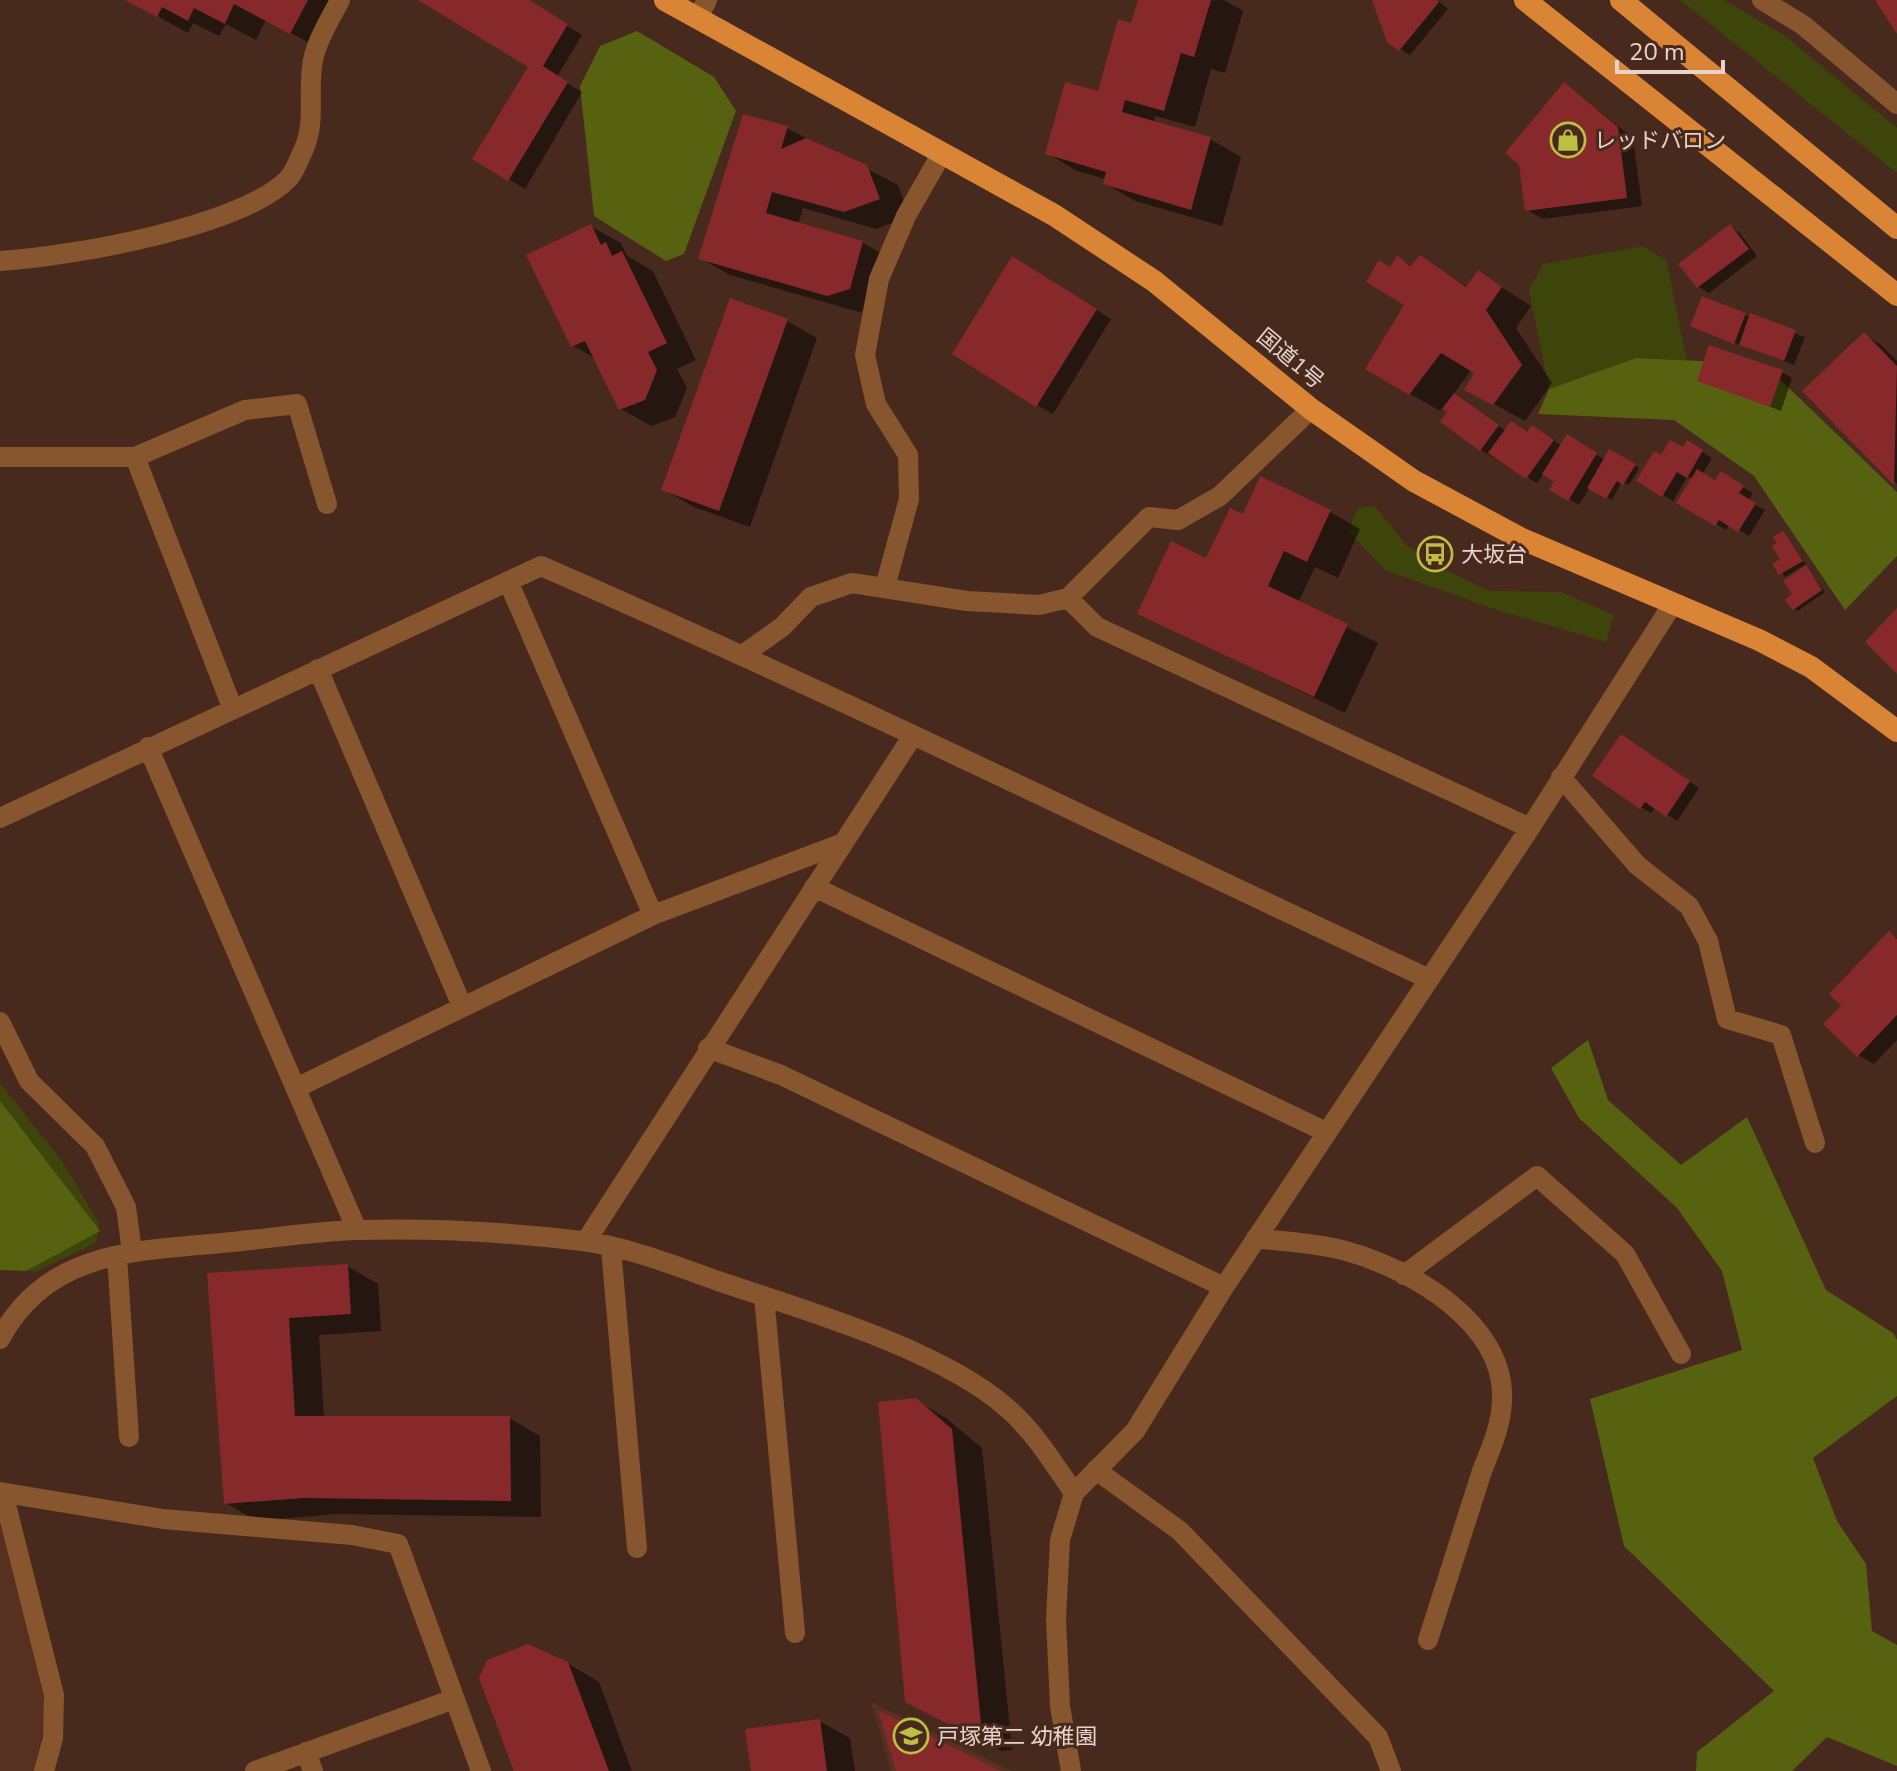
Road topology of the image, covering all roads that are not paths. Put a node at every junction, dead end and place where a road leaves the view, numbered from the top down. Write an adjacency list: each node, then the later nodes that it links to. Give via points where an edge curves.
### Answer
1 (340, 0): 10 (street, via 312,65 313,119 290,177 255,202 190,225 121,244)
2 (665, 0): 6 (highway, 国道1号)
3 (1525, 0): 11 (highway)
4 (1621, 0): 9 (highway)
5 (1762, 0): 7 (street, via 1803,25)
6 (702, 9): 8 (highway, 国道1号)
7 (1897, 104)
8 (942, 153): 12 (highway, 国道1号, via 1054,215 1154,281); 17 (street, via 906,216 879,279 865,355 876,404 908,455 909,499)
9 (1897, 228)
10 (0, 261)
11 (1897, 295)
12 (1311, 409): 18 (street, via 1220,496 1178,520 1149,517); 19 (highway, 国道1号, via 1414,481 1520,538)
13 (0, 457): 14 (street)
14 (135, 457): 15 (street, via 245,410 297,404); 22 (street)
15 (327, 504)
16 (508, 581): 20 (street, via 541,566); 21 (street); 31 (street)
17 (885, 587): 18 (street, via 967,601 1039,605); 20 (street, via 852,583 811,597 782,627)
18 (1068, 598): 28 (street, via 1097,627)
19 (1672, 605): 23 (highway, 国道1号, via 1811,667); 26 (street)
20 (744, 654): 24 (street)
21 (318, 669): 22 (street); 33 (street)
22 (232, 707): 25 (street)
23 (1897, 731)
24 (912, 737): 29 (street); 32 (street)
25 (148, 747): 27 (street); 36 (street)
26 (1561, 777): 28 (street); 38 (street, via 1637,865 1689,906 1708,941 1727,1019 1781,1035)
27 (0, 818)
28 (1530, 828): 32 (street)
29 (843, 843): 30 (street); 31 (street)
30 (814, 887): 35 (street); 37 (street)
31 (653, 915): 33 (street)
32 (1429, 979): 37 (street)
33 (462, 1006): 36 (street)
34 (0, 1022): 43 (street, via 29,1081 95,1146 126,1207)
35 (708, 1048): 41 (street); 45 (street, via 781,1075)
36 (296, 1088): 39 (street)
37 (1326, 1132): 40 (street)
38 (1815, 1143)
39 (357, 1230): 41 (street); 43 (street)
40 (1256, 1238): 44 (street, via 1346,1251); 45 (street)
41 (586, 1241): 42 (street)
42 (611, 1248): 46 (street); 53 (street)
43 (124, 1254): 47 (street, via 80,1265 43,1284 14,1313); 49 (street)
44 (1404, 1275): 48 (street, via 1537,1176 1625,1254); 55 (street, via 1427,1285 1473,1323 1493,1359 1502,1397 1500,1425)
45 (1224, 1287): 50 (street, via 1135,1431)
46 (764, 1296): 52 (street, via 952,1372 1007,1407); 54 (street)
47 (0, 1339)
48 (1681, 1354)
49 (129, 1437)
50 (1096, 1470): 52 (street); 62 (street, via 1180,1531 1378,1737)
51 (1, 1492): 56 (street, via 163,1519 352,1535 398,1544); 58 (street, via 54,1695 53,1738)
52 (1074, 1493): 61 (street, via 1060,1540 1056,1619 1060,1706)
53 (637, 1548)
54 (795, 1633)
55 (1428, 1640)
56 (454, 1699): 57 (street); 60 (street)
57 (310, 1762): 59 (street)
58 (44, 1771)
59 (255, 1771)
60 (481, 1771)
61 (1071, 1771)
62 (1391, 1771)

